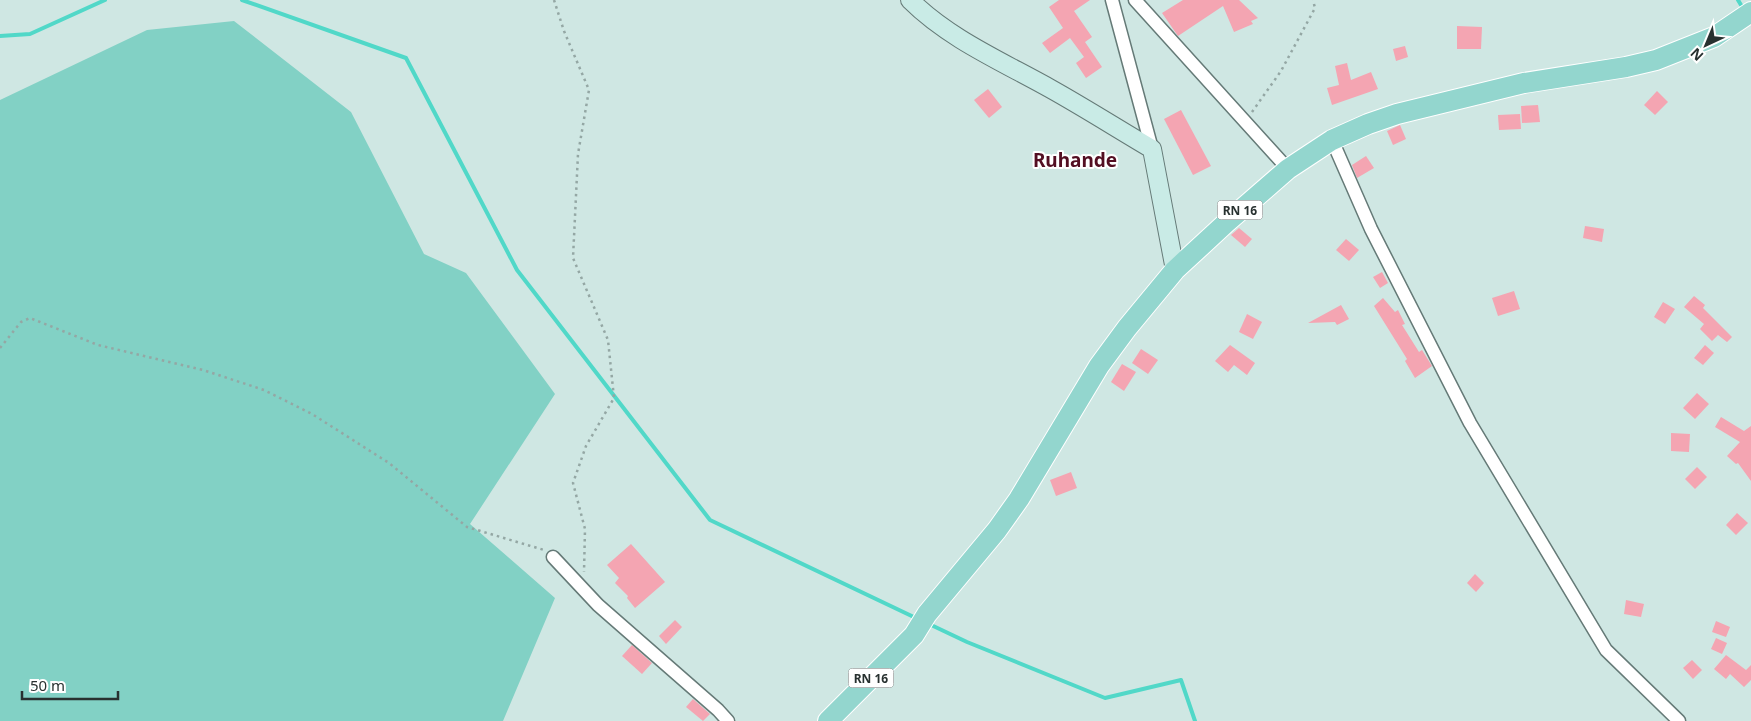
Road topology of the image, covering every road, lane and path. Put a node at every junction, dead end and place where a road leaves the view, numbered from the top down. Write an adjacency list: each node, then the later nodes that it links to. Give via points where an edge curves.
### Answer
1 (554, 0): 14 (path, via 589,90 578,154 573,258 608,340 614,398 586,446 573,483 584,529)
2 (910, 0): 9 (main road, via 971,46)
3 (1112, 0): 9 (street)
4 (1135, 0): 7 (street)
5 (1313, 0): 7 (path, via 1315,8 1280,71)
6 (1751, 12): 8 (main road, RN 16, via 1714,37 1656,60 1524,83 1397,114)
7 (1245, 122): 10 (street)
8 (1332, 140): 10 (main road, RN 16); 17 (street, via 1371,229 1470,423 1606,650)
9 (1152, 149): 11 (main road)
10 (1288, 169): 11 (main road, RN 16)
11 (1175, 270): 16 (main road, RN 16, via 1100,366 997,530 927,614 914,635)
12 (0, 348): 13 (path, via 21,322 30,318 98,345 203,370 264,390 312,414 389,463 467,527 542,548)
13 (553, 557): 14 (street)
14 (584, 589): 15 (street)
15 (728, 721)
16 (828, 721)
17 (1679, 721)

